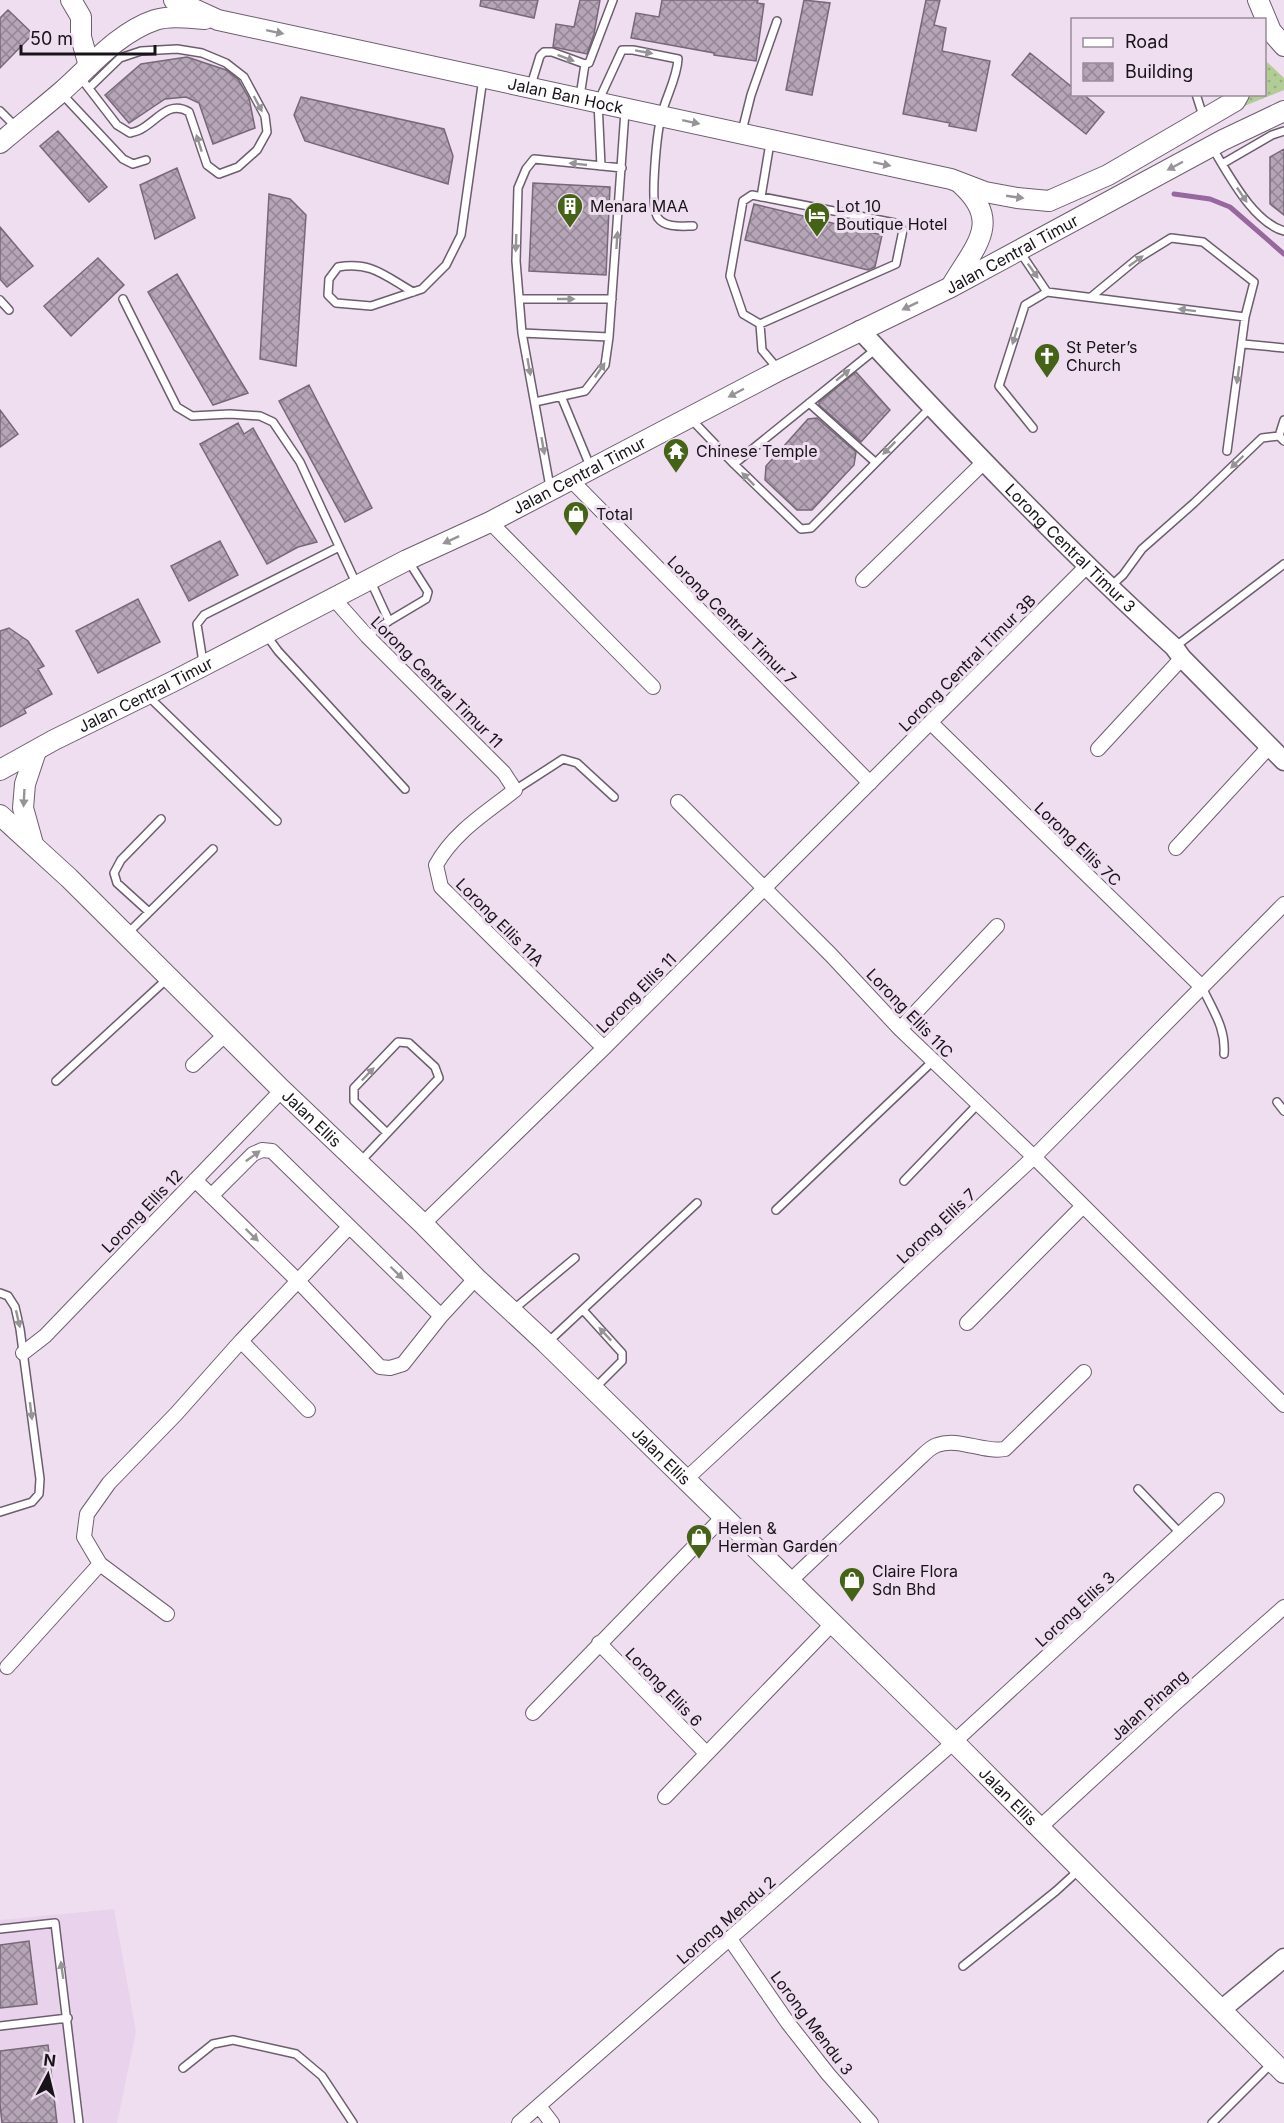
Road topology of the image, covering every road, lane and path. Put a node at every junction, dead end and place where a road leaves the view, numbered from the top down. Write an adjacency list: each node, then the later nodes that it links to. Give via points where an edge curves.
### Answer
1 (70, 0): 13 (main road, via 81,17)
2 (174, 0): 7 (main road, Jalan Ban Hock)
3 (613, 0): 12 (lane, via 589,63)
4 (1258, 0): 5 (main road)
5 (1266, 18)
6 (1266, 19): 9 (main road)
7 (218, 20): 13 (main road, via 173,18 137,28 112,45); 14 (main road, Jalan Ban Hock, one-way to 14)
8 (777, 21): 27 (lane)
9 (1271, 31): 10 (main road); 11 (main road)
10 (1266, 45)
11 (1284, 46)
12 (585, 64): 15 (lane, one-way to 12, via 544,52); 19 (lane)
13 (86, 76): 13 (lane, one-way to 13, via 141,51 177,49 202,53 226,63 244,77 265,116 267,132 256,150 238,167 219,174 207,165 189,112 170,108 130,133 117,125); 16 (main road)
14 (483, 77): 15 (main road, Jalan Ban Hock); 41 (lane, via 461,235 446,265 422,289)
15 (531, 87): 19 (main road, Jalan Ban Hock)
16 (60, 93): 25 (main road); 31 (lane, via 123,159 133,164)
17 (1197, 96): 24 (lane)
18 (1238, 96): 24 (main road, Jalan Central Timur)
19 (589, 100): 20 (main road, Jalan Ban Hock); 23 (lane, one-way to 23, via 622,50 672,57 678,59 678,64); 33 (lane)
20 (626, 108): 23 (main road, Jalan Ban Hock); 34 (lane)
21 (0, 111): 25 (lane)
22 (1284, 111): 30 (main road, Jalan Central Timur)
23 (661, 116): 27 (main road, Jalan Ban Hock, one-way to 27); 37 (lane, via 654,206 658,219 669,226)
24 (1204, 118): 35 (main road, Jalan Central Timur, one-way to 24, via 985,192 1049,201 1108,175)
25 (17, 128): 29 (main road)
26 (1284, 131): 32 (lane)
27 (741, 133): 28 (main road, Jalan Ban Hock)
28 (771, 140): 35 (main road, Jalan Ban Hock, one-way to 35); 36 (lane)
29 (0, 143)
30 (1211, 146): 32 (lane); 39 (main road, Jalan Central Timur, one-way to 39)
31 (146, 160)
32 (1222, 164): 38 (lane, one-way to 38, via 1246,201 1276,229)
33 (601, 166): 34 (lane); 45 (lane, one-way to 45, via 534,159 526,168 518,188)
34 (622, 168): 46 (lane, one-way to 34)
35 (959, 182): 40 (main road, via 981,208 984,223 982,235)
36 (761, 196): 50 (lane, via 752,195 744,201 730,276 743,314); 50 (lane, via 895,223 903,230 898,259 891,268)
37 (693, 226)
38 (1284, 231)
39 (1018, 250): 40 (main road, Jalan Central Timur); 42 (lane, one-way to 42)
40 (951, 287): 51 (main road, Jalan Central Timur, one-way to 51)
41 (413, 292): 41 (lane, via 371,306 336,303 328,295 329,279 338,267 354,264 374,268)
42 (1047, 292): 43 (lane); 64 (lane, one-way to 64, via 1025,305 999,386)
43 (1091, 297): 49 (lane, one-way to 43); 49 (lane, one-way to 49, via 1170,238 1203,242 1254,282)
44 (123, 299): 74 (lane, via 177,407 192,416 260,416 273,422 300,462)
45 (519, 299): 46 (lane, one-way to 46); 52 (lane)
46 (612, 299): 53 (lane)
47 (0, 300): 48 (lane)
48 (9, 310)
49 (1245, 317): 54 (lane)
50 (760, 324): 57 (lane, via 762,350)
51 (860, 330): 55 (street, Lorong Central Timur 3); 57 (main road, Jalan Central Timur)
52 (522, 333): 53 (lane); 59 (lane, one-way to 59)
53 (609, 337): 58 (lane, one-way to 53, via 585,391 605,365)
54 (1243, 344): 56 (lane); 66 (lane, one-way to 66)
55 (877, 348): 60 (lane, one-way to 55); 61 (street, Lorong Central Timur 3)
56 (1284, 348)
57 (780, 370): 62 (main road, Jalan Central Timur, one-way to 62)
58 (561, 396): 59 (lane); 70 (lane)
59 (535, 402): 72 (lane, one-way to 72)
60 (809, 403): 67 (lane); 69 (lane)
61 (931, 407): 67 (lane, one-way to 67); 68 (street, Lorong Central Timur 3)
62 (690, 417): 69 (lane); 70 (main road, Jalan Central Timur)
63 (1284, 420): 65 (lane)
64 (1033, 428)
65 (1281, 438): 80 (lane, one-way to 80, via 1262,438 1142,549)
66 (1227, 451)
67 (875, 462): 69 (lane, one-way to 69, via 811,528 801,529)
68 (984, 462): 77 (street, Lorong Central Timur 3); 78 (street)
69 (734, 464)
70 (591, 469): 71 (main road, Jalan Central Timur)
71 (570, 479): 72 (main road, Jalan Central Timur); 95 (street, Lorong Central Timur 7)
72 (551, 489): 73 (main road, Jalan Central Timur)
73 (490, 522): 75 (main road, Jalan Central Timur, one-way to 75); 87 (street)
74 (339, 547): 79 (lane); 86 (lane, via 204,615 197,624)
75 (408, 560): 79 (main road, Jalan Central Timur); 82 (lane, via 428,592 426,599)
76 (1284, 564): 85 (lane, via 1189,634)
77 (1087, 566): 80 (street, Lorong Central Timur 3); 89 (street, Lorong Central Timur 3B)
78 (863, 580)
79 (364, 583): 81 (main road, Jalan Central Timur); 82 (lane)
80 (1109, 588): 85 (street, Lorong Central Timur 3)
81 (334, 599): 83 (main road, Jalan Central Timur); 84 (street, Lorong Central Timur 11)
82 (389, 621): 84 (lane)
83 (266, 634): 86 (main road, Jalan Central Timur); 96 (lane)
84 (368, 636): 97 (street, Lorong Central Timur 11, via 504,773)
85 (1178, 653): 90 (street, Lorong Central Timur 3); 91 (street)
86 (204, 664): 88 (main road, Jalan Central Timur)
87 (653, 687)
88 (146, 694): 92 (main road, Jalan Central Timur); 102 (lane)
89 (930, 723): 95 (street, Lorong Central Timur 3B); 112 (street, Lorong Ellis 7C)
90 (1269, 747): 93 (street, Lorong Central Timur 3); 104 (street)
91 (1098, 749)
92 (36, 751): 94 (main road, Jalan Central Timur); 103 (main road, Jalan Ellis, one-way to 103, via 25,784 23,808)
93 (1284, 761)
94 (0, 770)
95 (870, 783): 106 (street, Lorong Ellis 11)
96 (405, 789)
97 (515, 790): 98 (lane, via 563,759 577,763); 115 (street, Lorong Ellis 11A, via 459,834 444,851 436,866 441,887)
98 (614, 797)
99 (678, 802): 106 (street, Lorong Ellis 11C)
100 (0, 815): 103 (main road, Jalan Ellis)
101 (161, 819): 108 (lane, via 121,860 114,873 117,883)
102 (277, 821)
103 (34, 845): 110 (main road, Jalan Ellis)
104 (1176, 848)
105 (213, 849): 108 (lane)
106 (765, 888): 113 (street, Lorong Ellis 11C); 115 (street, Lorong Ellis 11)
107 (1284, 904): 112 (street, Lorong Ellis 7)
108 (149, 912): 110 (lane)
109 (997, 926): 113 (street)
110 (126, 935): 111 (main road, Jalan Ellis)
111 (169, 977): 114 (main road, Jalan Ellis); 119 (lane)
112 (1202, 987): 116 (lane, via 1221,1024); 125 (street, Lorong Ellis 7)
113 (900, 1029): 117 (street, Lorong Ellis 11C)
114 (226, 1034): 118 (street); 120 (main road, Jalan Ellis)
115 (604, 1047): 133 (street, Lorong Ellis 11)
116 (1224, 1054)
117 (933, 1061): 122 (street, Lorong Ellis 11C); 132 (lane)
118 (193, 1065)
119 (56, 1081)
120 (282, 1089): 126 (main road, Jalan Ellis); 127 (street, Lorong Ellis 12)
121 (1277, 1102): 123 (lane)
122 (978, 1104): 125 (street, Lorong Ellis 11C); 128 (lane)
123 (1284, 1111)
124 (387, 1133): 124 (lane, one-way to 124, via 354,1101 354,1088 398,1042 409,1043 435,1067 439,1078); 126 (lane)
125 (1034, 1157): 131 (street, Lorong Ellis 11C); 150 (street, Lorong Ellis 7)
126 (358, 1164): 133 (main road, Jalan Ellis)
127 (195, 1180): 129 (street); 145 (street, Lorong Ellis 12, via 45,1336)
128 (904, 1181)
129 (211, 1196): 134 (street, one-way to 134, via 253,1154 272,1151); 137 (street, one-way to 137)
130 (697, 1203): 139 (lane)
131 (1082, 1207): 142 (street); 148 (street, Lorong Ellis 11C)
132 (776, 1210)
133 (423, 1224): 136 (main road, Jalan Ellis)
134 (349, 1227): 137 (street); 141 (street, one-way to 141)
135 (575, 1258): 140 (lane)
136 (476, 1278): 140 (main road, Jalan Ellis); 141 (street)
137 (298, 1281): 141 (street, via 380,1367 403,1364); 143 (street)
138 (0, 1293): 145 (lane, one-way to 145, via 8,1296 15,1307)
139 (583, 1310): 144 (lane); 147 (lane, one-way to 139, via 622,1361 622,1353)
140 (512, 1311): 144 (main road, Jalan Ellis)
141 (441, 1316)
142 (967, 1323)
143 (241, 1341): 149 (street); 156 (street, via 109,1483 87,1514 84,1537)
144 (546, 1343): 147 (main road, Jalan Ellis)
145 (23, 1353): 153 (lane, one-way to 153, via 39,1494 32,1502)
146 (1084, 1372): 157 (street, via 1005,1449 994,1451 949,1443 936,1446)
147 (594, 1390): 150 (main road, Jalan Ellis)
148 (1284, 1405)
149 (308, 1410)
150 (685, 1480): 154 (main road, Jalan Ellis)
151 (1138, 1490): 155 (lane)
152 (1217, 1500): 155 (street, Lorong Ellis 3)
153 (0, 1512)
154 (723, 1517): 157 (main road, Jalan Ellis); 161 (street)
155 (1181, 1534): 164 (street, Lorong Ellis 3)
156 (100, 1564): 159 (street); 162 (street)
157 (789, 1582): 160 (main road, Jalan Ellis)
158 (1284, 1607): 167 (street, Jalan Pinang)
159 (167, 1614)
160 (832, 1624): 164 (main road, Jalan Ellis); 165 (street)
161 (599, 1644): 163 (street); 165 (street, Lorong Ellis 6)
162 (7, 1667)
163 (533, 1713)
164 (954, 1742): 167 (main road, Jalan Ellis); 170 (street, Lorong Mendu 2)
165 (706, 1753): 166 (street)
166 (664, 1797)
167 (1038, 1829): 168 (main road, Jalan Ellis)
168 (1079, 1869): 172 (lane); 173 (main road, Jalan Ellis)
169 (0, 1929): 174 (lane, one-way to 169, via 55,1923)
170 (730, 1939): 178 (street, Lorong Mendu 2); 183 (street, Lorong Mendu 3, via 788,2023)
171 (1284, 1958): 173 (street)
172 (963, 1966)
173 (1221, 2010): 177 (main road, Jalan Ellis)
174 (68, 2018): 175 (lane); 179 (lane)
175 (0, 2026)
176 (183, 2068): 180 (lane, via 213,2044 233,2040 296,2054 322,2076)
177 (1278, 2068): 184 (lane)
178 (538, 2106): 181 (street, Lorong Mendu 2); 182 (street)
179 (79, 2123)
180 (353, 2123)
181 (519, 2123)
182 (552, 2123)
183 (871, 2123)
184 (1212, 2123)

